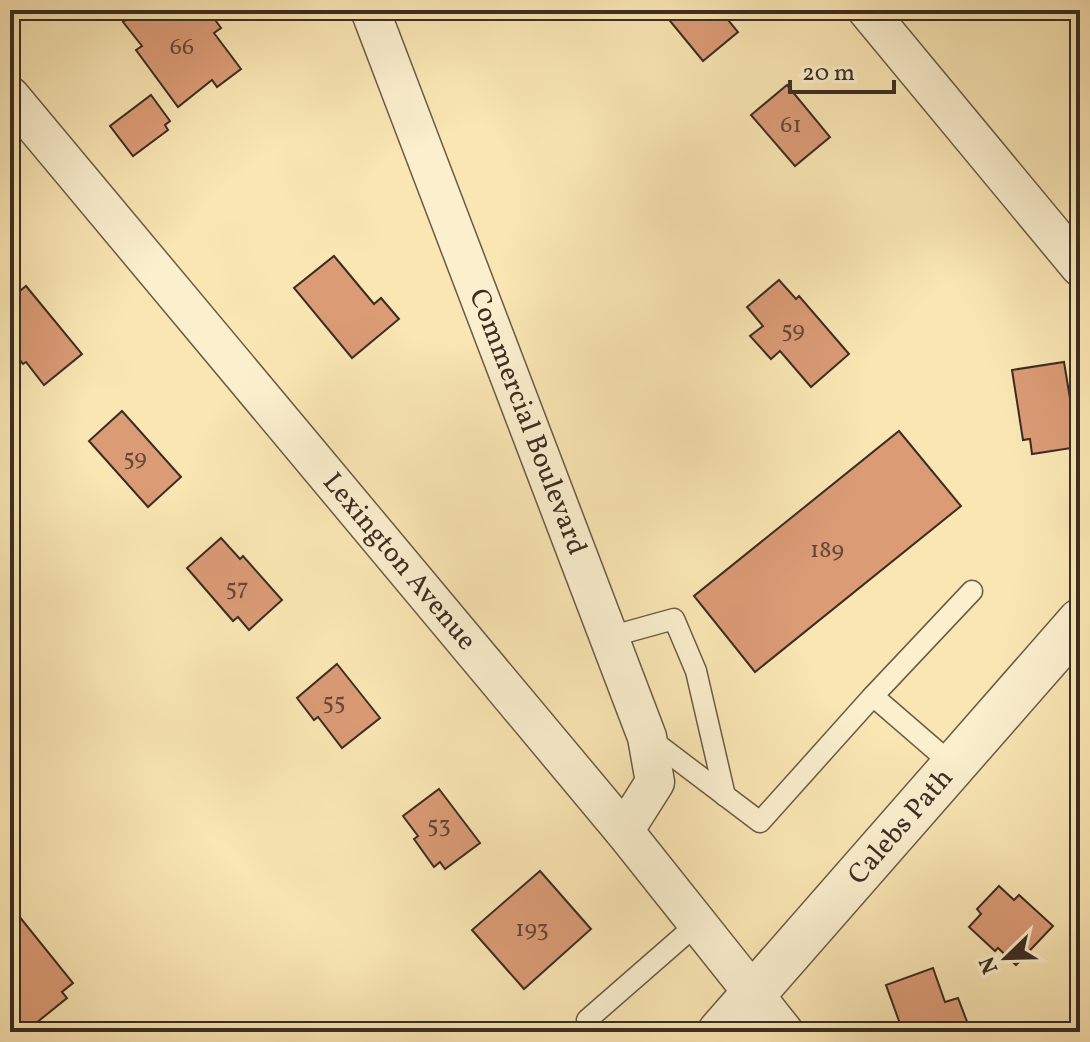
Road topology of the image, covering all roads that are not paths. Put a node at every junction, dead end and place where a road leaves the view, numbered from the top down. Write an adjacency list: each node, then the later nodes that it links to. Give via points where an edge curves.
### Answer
1 (370, 10): 7 (street, Commercial Boulevard)
2 (867, 10): 4 (street)
3 (10, 96): 12 (street, Lexington Avenue)
4 (1080, 267)
5 (972, 591): 8 (lane)
6 (1080, 621): 10 (street, Calebs Path)
7 (609, 637): 9 (street, Commercial Boulevard); 11 (lane, via 674,619 696,671)
8 (873, 696): 10 (lane); 11 (lane, via 760,822)
9 (647, 737): 11 (lane); 12 (street, Commercial Boulevard, via 655,782)
10 (954, 766): 14 (street, Calebs Path)
11 (725, 796)
12 (624, 831): 13 (street, Lexington Avenue)
13 (697, 924): 14 (street, Lexington Avenue); 15 (lane, via 587,1020)
14 (754, 995): 16 (street, Calebs Path); 17 (street, Lexington Avenue)
15 (598, 1032)
16 (720, 1032)
17 (784, 1032)

